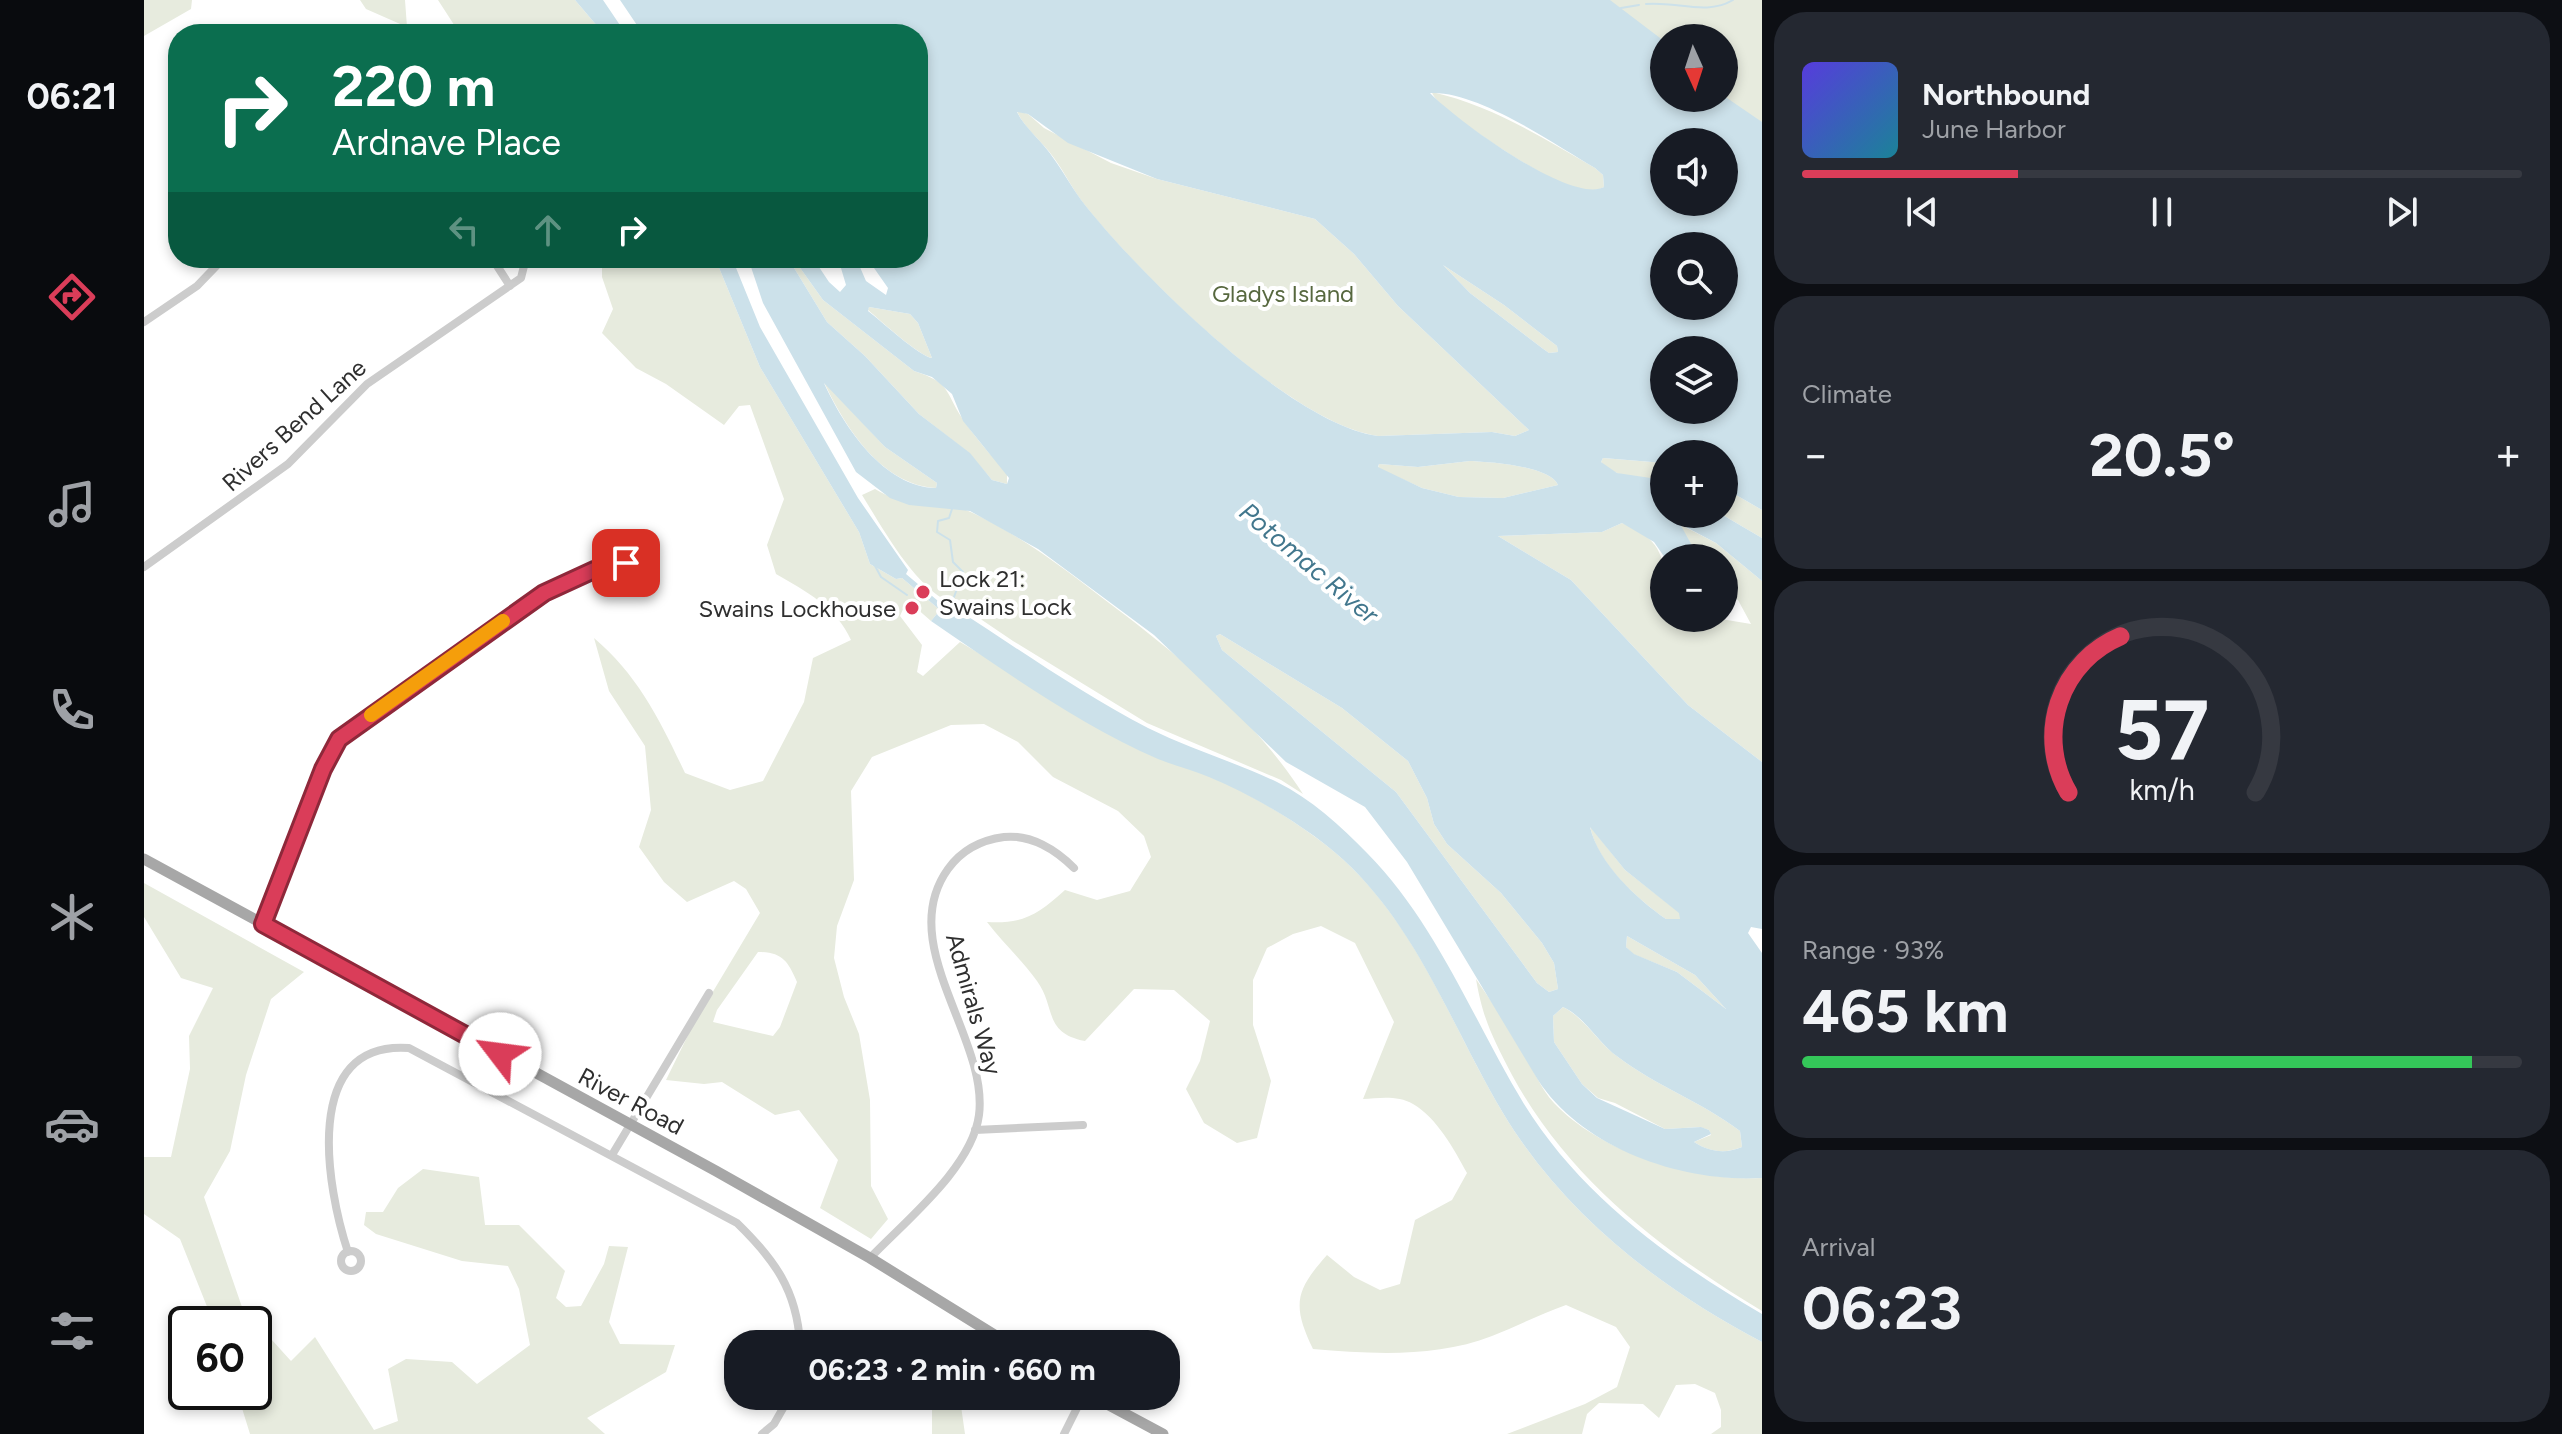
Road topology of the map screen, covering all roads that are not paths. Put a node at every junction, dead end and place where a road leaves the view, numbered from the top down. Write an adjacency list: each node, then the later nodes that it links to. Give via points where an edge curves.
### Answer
1 (214, 268): 5 (street)
2 (498, 268): 4 (street)
3 (523, 268): 4 (street, via 525,274)
4 (510, 286): 7 (street, Rivers Bend Lane, via 367,384 288,464)
5 (144, 322)
6 (650, 565): 10 (street, via 626,563 594,570 553,587 339,739)
7 (144, 567)
8 (144, 859): 10 (main road, River Road)
9 (1074, 868): 14 (street, Admirals Way, via 1049,847 1003,837 970,849 941,878 932,938 976,1077 980,1101)
10 (263, 924): 13 (main road, River Road)
11 (709, 993): 13 (street)
12 (1083, 1125): 14 (street)
13 (628, 1126): 15 (street); 17 (main road, River Road)
14 (975, 1130): 17 (street, Admirals Way, via 954,1169)
15 (612, 1155): 16 (street, via 418,1051 375,1051 342,1080 331,1116 329,1181); 18 (street, via 737,1223 771,1257 793,1300)
16 (348, 1252)
17 (870, 1258): 19 (main road, River Road)
18 (798, 1330)
19 (986, 1330)
20 (782, 1410): 23 (street)
21 (1076, 1410): 24 (street)
22 (1118, 1410): 25 (main road)
23 (762, 1434)
24 (1064, 1434)
25 (1163, 1434)

